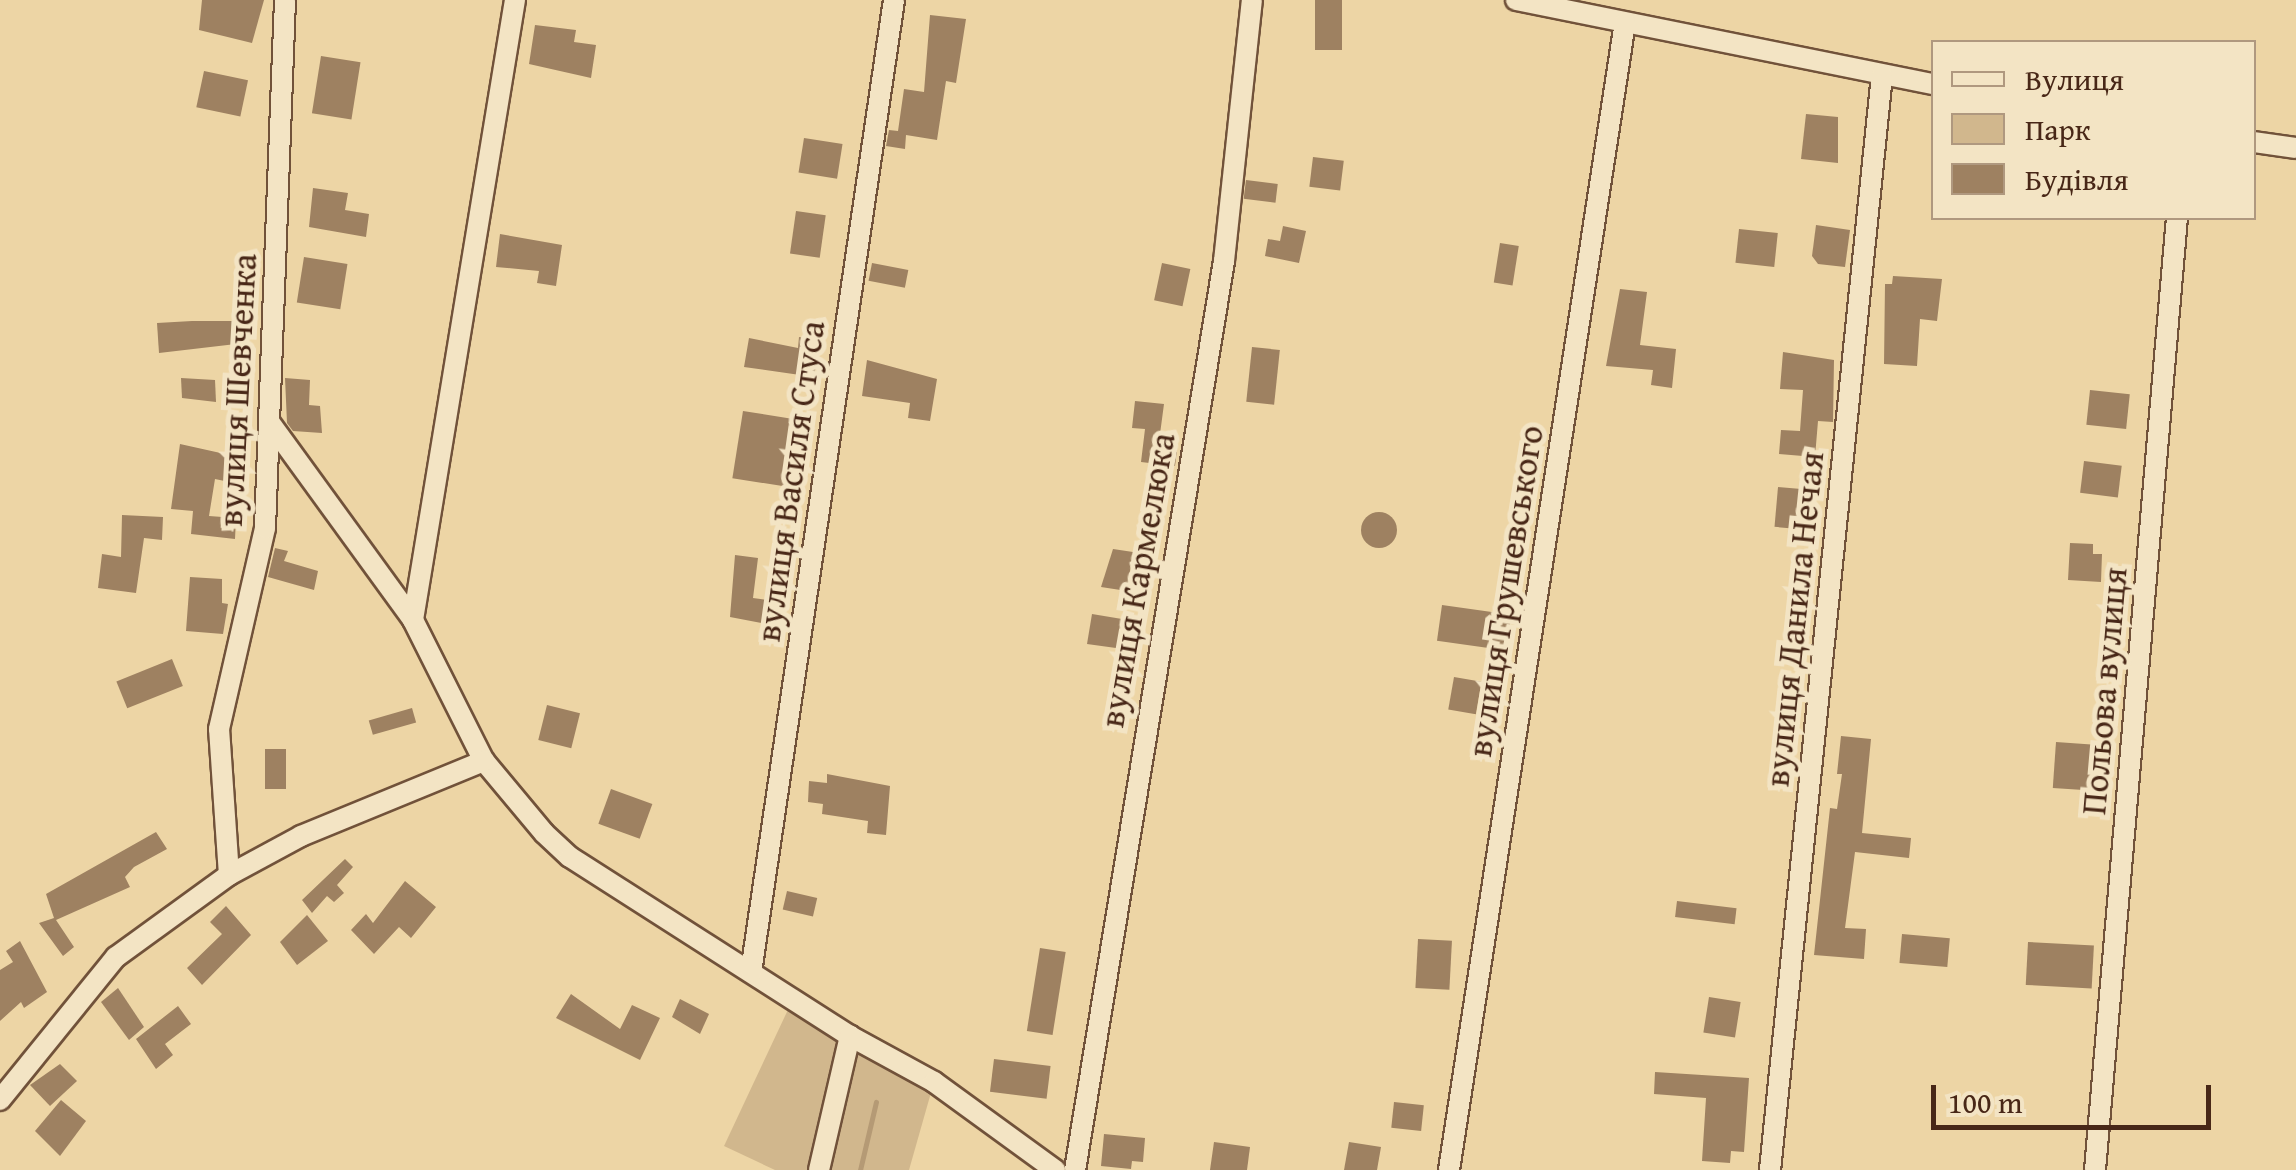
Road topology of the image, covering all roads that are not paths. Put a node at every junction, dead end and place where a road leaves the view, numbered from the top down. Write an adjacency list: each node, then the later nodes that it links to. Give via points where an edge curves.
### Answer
1 (285, 0): 12 (street, вулиця Шевченка)
2 (515, 0): 13 (street)
3 (894, 0): 16 (street, вулиця Василя Стуса)
4 (1252, 0): 21 (street, вулиця Кармелюка, via 1224,261)
5 (1516, 0): 6 (street)
6 (1624, 22): 7 (street); 22 (street, вулиця Грушевського)
7 (1882, 74): 8 (street); 23 (street, вулиця Данила Нечая)
8 (1931, 83)
9 (2256, 142): 10 (street)
10 (2296, 148)
11 (2177, 220): 24 (street, Польова вулиця)
12 (270, 422): 13 (street); 15 (street, вулиця Шевченка, via 265,528 218,729)
13 (413, 620): 14 (street)
14 (484, 761): 15 (street, via 301,836); 16 (street, via 570,857)
15 (229, 874): 18 (street, via 116,958)
16 (752, 972): 17 (street)
17 (850, 1036): 19 (street); 20 (street, via 934,1082)
18 (0, 1100)
19 (819, 1170)
20 (1056, 1170)
21 (1075, 1170)
22 (1449, 1170)
23 (1770, 1170)
24 (2095, 1170)

